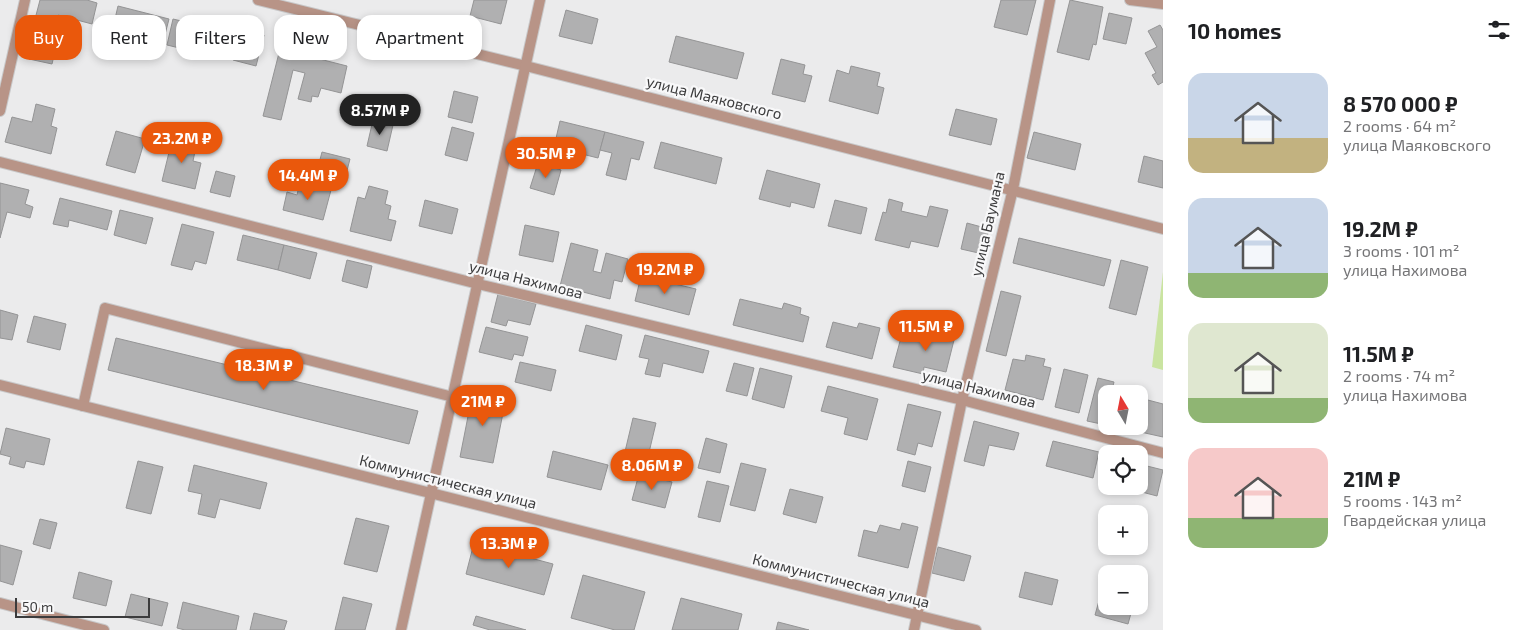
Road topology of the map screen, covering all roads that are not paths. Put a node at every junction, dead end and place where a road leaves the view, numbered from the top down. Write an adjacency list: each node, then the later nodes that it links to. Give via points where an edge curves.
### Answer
1 (25, 0): 8 (street)
2 (258, 0): 7 (street, улица Маяковского)
3 (540, 0): 7 (street)
4 (1050, 0): 10 (street, улица Баумана)
5 (1130, 0): 6 (street)
6 (1163, 4)
7 (526, 66): 10 (street, улица Маяковского); 12 (street)
8 (0, 111)
9 (0, 162): 12 (street, улица Нахимова)
10 (1013, 189): 11 (street, улица Маяковского); 15 (street, улица Баумана)
11 (1163, 229)
12 (478, 284): 14 (street); 15 (street, улица Нахимова)
13 (0, 386): 16 (street, Коммунистическая улица)
14 (453, 398): 16 (street, via 105,308); 18 (street)
15 (962, 400): 17 (street, улица Нахимова); 20 (street, улица Баумана)
16 (83, 406): 18 (street, Коммунистическая улица)
17 (1163, 453)
18 (432, 493): 20 (street, Коммунистическая улица); 22 (street)
19 (0, 604): 21 (street)
20 (917, 616): 23 (street, улица Баумана); 24 (street, Коммунистическая улица)
21 (104, 630)
22 (401, 630)
23 (914, 630)
24 (976, 630)

